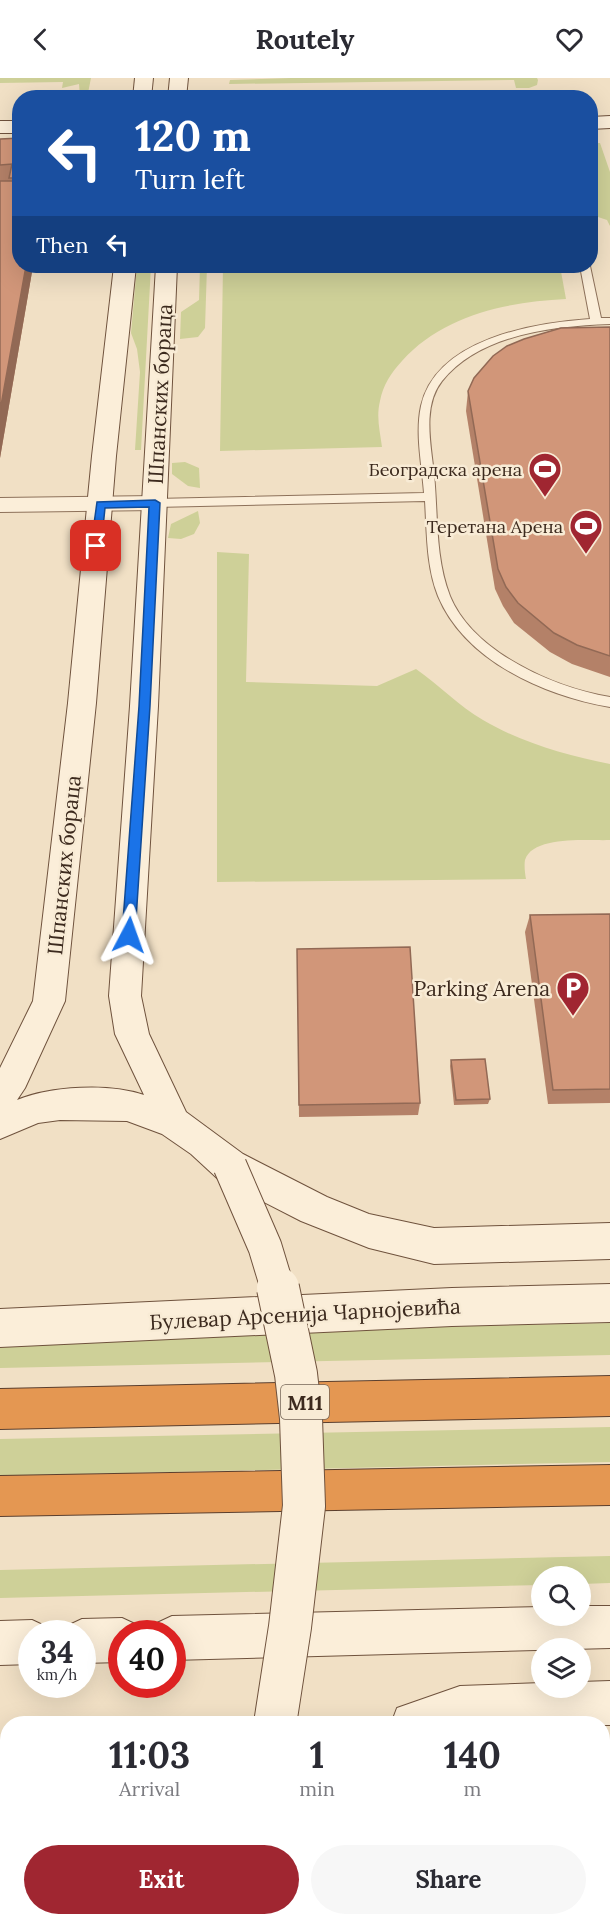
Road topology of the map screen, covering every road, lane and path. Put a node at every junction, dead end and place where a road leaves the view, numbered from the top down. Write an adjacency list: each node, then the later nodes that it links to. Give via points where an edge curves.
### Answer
1 (124, 273): 8 (street, Шпанских бораца)
2 (167, 273): 7 (street, Шпанских бораца)
3 (586, 273): 4 (lane)
4 (596, 321): 5 (lane); 6 (lane, via 537,328 487,344 452,365 436,381 424,426)
5 (610, 321)
6 (430, 496): 7 (lane); 10 (lane, via 438,582 462,627 483,647 527,675 587,699)
7 (155, 503): 8 (street); 13 (street, Шпанских бораца, via 125,996 132,1034)
8 (100, 504): 9 (street); 11 (street, Шпанских бораца, via 49,1001)
9 (0, 505)
10 (610, 702)
11 (0, 1096)
12 (0, 1123): 13 (street, via 36,1108 85,1103 128,1105)
13 (174, 1123): 14 (street)
14 (230, 1166): 15 (street, via 314,1209 369,1231 434,1246); 27 (street, bridge, via 270,1256 286,1316 302,1420 304,1508)
15 (610, 1241)
16 (610, 1302): 17 (street, Булевар Арсенија Чарнојевића)
17 (0, 1328)
18 (610, 1396): 19 (highway, M11)
19 (0, 1409)
20 (610, 1485): 21 (highway)
21 (0, 1496)
22 (610, 1627): 23 (street)
23 (186, 1638)
24 (18, 1642): 25 (street)
25 (0, 1643)
26 (610, 1703): 28 (street, via 460,1708)
27 (276, 1716)
28 (436, 1716)

